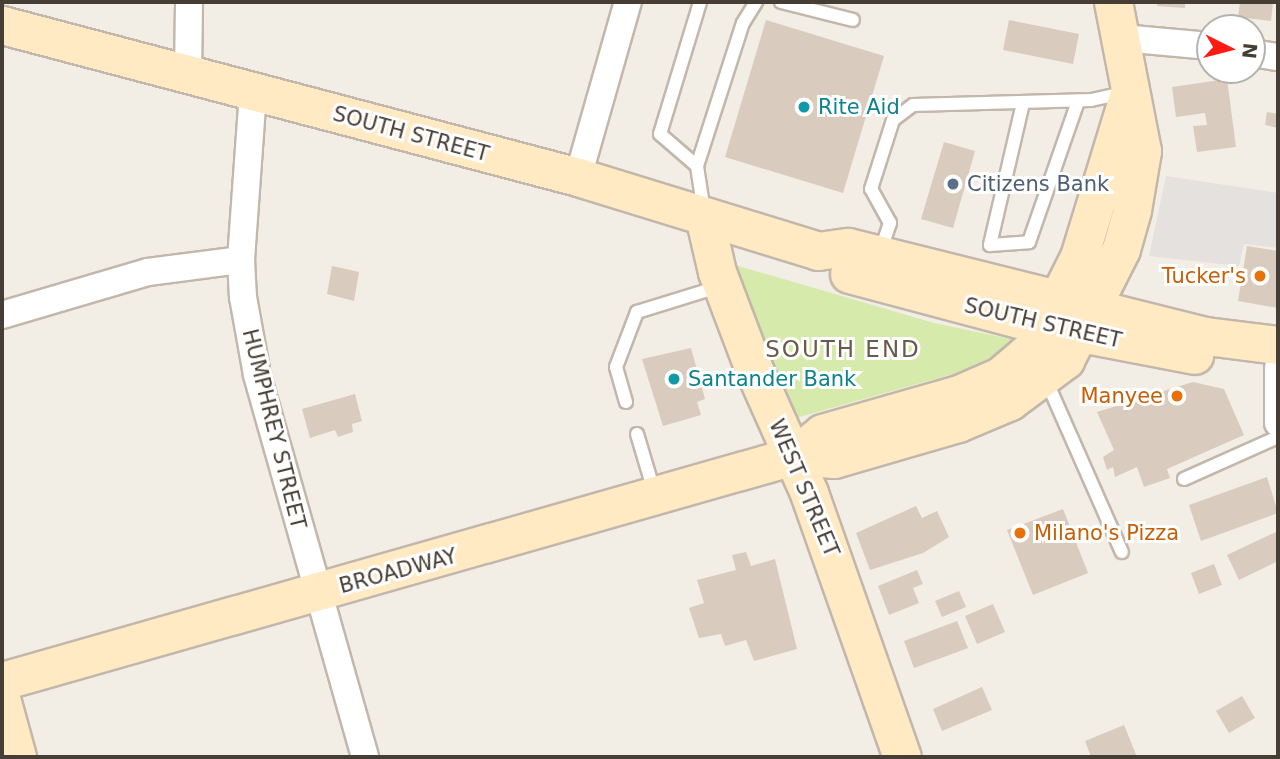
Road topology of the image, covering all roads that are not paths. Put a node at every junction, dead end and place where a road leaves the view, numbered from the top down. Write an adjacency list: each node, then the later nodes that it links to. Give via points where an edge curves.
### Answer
1 (189, 2): 11 (street)
2 (628, 2): 17 (street)
3 (699, 2): 16 (lane, via 660,134)
4 (756, 2): 16 (lane, via 743,23)
5 (781, 2): 7 (lane)
6 (1113, 2): 9 (main road, BROADWAY)
7 (853, 20)
8 (2, 25): 11 (main road, SOUTH STREET)
9 (1122, 38): 10 (street); 13 (main road, BROADWAY)
10 (1196, 45)
11 (188, 75): 12 (main road, SOUTH STREET)
12 (253, 92): 17 (main road, SOUTH STREET); 21 (street, HUMPHREY STREET)
13 (1129, 92): 14 (lane); 24 (main road, BROADWAY, via 1079,257); 26 (main road, BROADWAY, via 1142,150 1132,210 1121,249)
14 (1078, 101): 15 (lane); 22 (lane, via 1029,242)
15 (1023, 103): 20 (lane, via 913,104 893,120 871,189 890,223); 22 (lane)
16 (697, 166): 18 (lane)
17 (578, 177): 18 (main road, SOUTH STREET)
18 (705, 220): 19 (main road, SOUTH STREET); 23 (main road, WEST STREET)
19 (818, 251): 20 (main road, SOUTH STREET, via 848,247); 24 (main road, SOUTH STREET, via 841,272)
20 (879, 256): 22 (main road, SOUTH STREET)
21 (241, 260): 25 (street, via 148,272); 38 (street, HUMPHREY STREET, via 257,375)
22 (985, 263): 24 (main road, SOUTH STREET)
23 (722, 286): 30 (lane, via 637,312 616,367); 34 (main road, WEST STREET)
24 (1050, 312): 26 (main road, SOUTH STREET); 34 (main road, BROADWAY, via 1033,348 1000,376 959,394 822,433)
25 (2, 315)
26 (1085, 319): 27 (main road, SOUTH STREET); 28 (main road, SOUTH STREET); 29 (main road, BROADWAY, via 1065,360)
27 (1278, 345)
28 (1278, 368): 31 (street)
29 (1045, 376): 34 (main road, BROADWAY, via 1010,401 958,423 834,458); 37 (lane)
30 (626, 402)
31 (1278, 423)
32 (637, 434): 36 (lane)
33 (1278, 437): 35 (lane)
34 (793, 456): 36 (main road, BROADWAY); 43 (main road, WEST STREET, via 832,552)
35 (1184, 480)
36 (657, 498): 38 (main road, BROADWAY)
37 (1122, 552)
38 (316, 593): 39 (main road, BROADWAY); 42 (street, HUMPHREY STREET)
39 (2, 681)
40 (2, 702): 41 (main road)
41 (17, 757)
42 (365, 757)
43 (902, 757)

